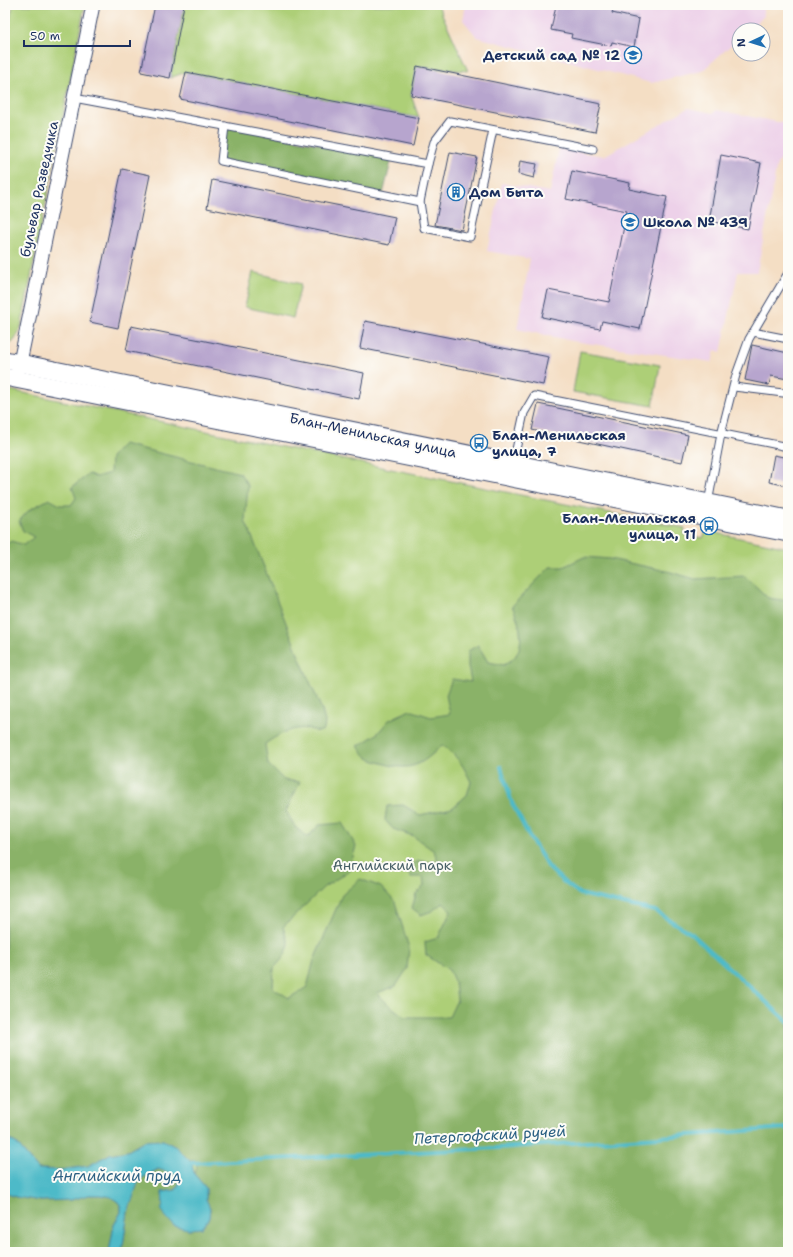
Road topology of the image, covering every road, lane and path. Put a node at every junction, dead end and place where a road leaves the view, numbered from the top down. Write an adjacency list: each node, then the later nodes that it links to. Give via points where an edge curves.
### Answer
1 (93, 5): 2 (street, бульвар Разведчика)
2 (74, 98): 3 (lane); 11 (street, бульвар Разведчика)
3 (225, 126): 6 (lane); 7 (lane, via 221,161)
4 (493, 130): 5 (lane); 6 (lane, via 450,122 434,142); 7 (lane, via 470,237 424,228)
5 (593, 150)
6 (428, 164): 7 (lane)
7 (420, 202)
8 (788, 273): 9 (lane)
9 (753, 332): 10 (lane); 12 (lane)
10 (788, 339)
11 (11, 370): 16 (street, Блан-Менильская улица)
12 (734, 386): 13 (lane); 14 (lane)
13 (788, 392)
14 (721, 434): 15 (lane); 16 (lane, via 534,396 524,413); 17 (lane)
15 (788, 447)
16 (511, 470): 17 (street, Блан-Менильская улица)
17 (707, 510): 18 (street, Блан-Менильская улица); 19 (street, Блан-Менильская улица)
18 (788, 520)
19 (788, 533)

